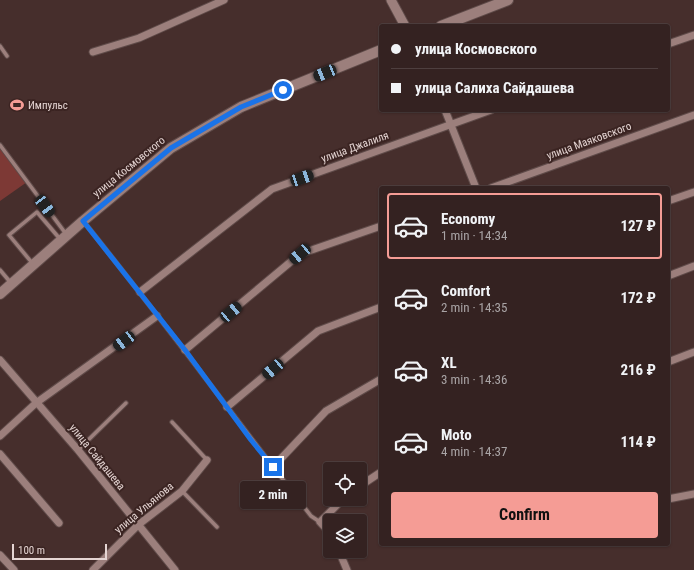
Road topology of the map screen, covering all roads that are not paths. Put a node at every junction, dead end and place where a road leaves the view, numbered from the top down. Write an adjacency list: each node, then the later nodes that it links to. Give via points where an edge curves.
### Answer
1 (224, 0): 10 (street, via 139,38)
2 (391, 0): 4 (street)
3 (508, 0): 5 (main road)
4 (404, 24)
5 (446, 24)
6 (694, 35): 7 (street)
7 (670, 43)
8 (0, 46): 11 (lane)
9 (379, 51): 21 (main road, улица Космовского, via 241,107 171,148)
10 (93, 52)
11 (7, 56)
12 (446, 112): 15 (street)
13 (486, 112): 15 (street, улица Джалиля)
14 (694, 115): 18 (street, улица Маяковского)
15 (452, 125): 17 (street); 29 (street, улица Джалиля, via 272,188)
16 (0, 145): 23 (lane)
17 (475, 186)
18 (497, 186)
19 (694, 192): 20 (street)
20 (670, 200)
21 (83, 221): 23 (main road, улица Космовского); 29 (lane)
22 (379, 227): 33 (street, via 300,254)
23 (64, 238): 24 (main road, улица Космовского); 24 (lane, via 37,212 9,235)
24 (34, 264): 28 (main road, улица Космовского)
25 (694, 266): 27 (street)
26 (0, 270): 28 (lane)
27 (670, 275)
28 (12, 284): 30 (main road, улица Космовского)
29 (140, 292): 32 (lane)
30 (0, 294)
31 (379, 308): 40 (street, via 318,330)
32 (157, 316): 33 (lane); 38 (street)
33 (185, 350): 40 (lane)
34 (694, 352): 36 (street)
35 (0, 360): 38 (street, улица Сайдашева)
36 (670, 361)
37 (379, 380): 46 (street, via 326,411)
38 (36, 403): 42 (street); 43 (street, улица Сайдашева)
39 (126, 403): 43 (lane)
40 (227, 407): 46 (lane)
41 (172, 422): 45 (lane)
42 (0, 436)
43 (78, 450): 55 (street, улица Сайдашева)
44 (0, 454): 54 (street)
45 (207, 460): 49 (street, улица Ульянова)
46 (273, 467): 53 (lane, via 311,516)
47 (379, 473): 48 (street)
48 (367, 481)
49 (182, 491): 55 (street, улица Ульянова); 57 (lane)
50 (694, 494): 51 (street)
51 (670, 499)
52 (336, 506): 53 (street)
53 (320, 522): 56 (street)
54 (59, 523)
55 (138, 525): 61 (street, улица Ульянова); 62 (street, улица Сайдашева)
56 (323, 525)
57 (217, 527)
58 (0, 555): 60 (street)
59 (342, 558): 63 (street)
60 (14, 570)
61 (93, 570)
62 (175, 570)
63 (347, 570)

